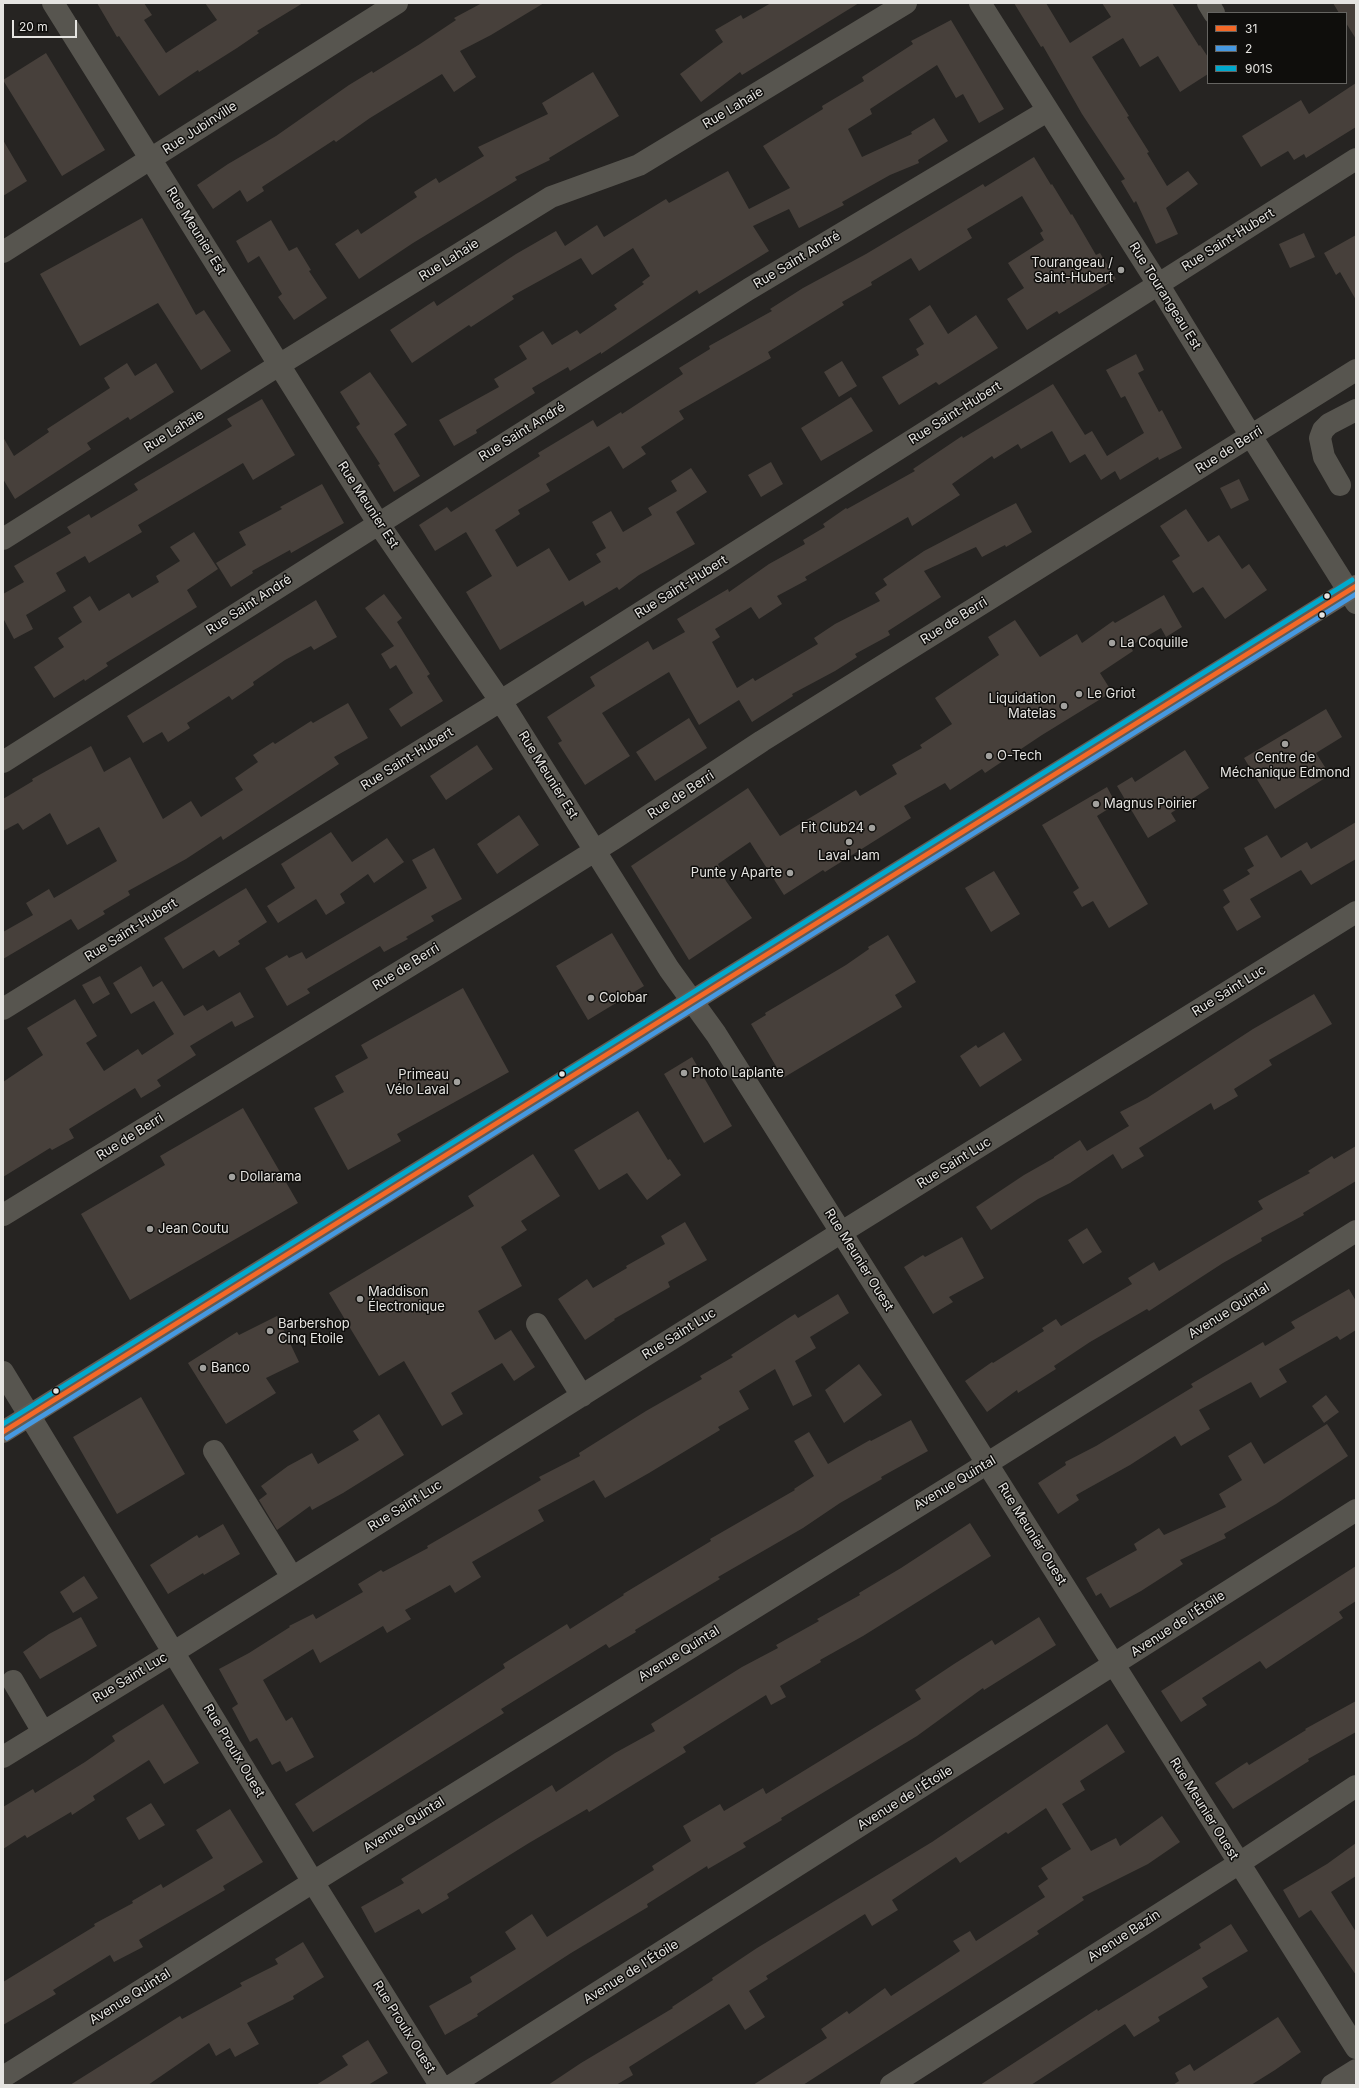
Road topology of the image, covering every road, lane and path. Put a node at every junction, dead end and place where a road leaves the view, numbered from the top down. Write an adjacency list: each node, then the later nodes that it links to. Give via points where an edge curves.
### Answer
1 (53, 3): 9 (street, Rue Meunier Est)
2 (397, 3): 9 (street, Rue Jubinville)
3 (906, 3): 12 (street, Rue Lahaie, via 639,165 551,197)
4 (980, 3): 7 (street, Rue Tourangeau Est)
5 (1208, 3): 6 (street)
6 (1213, 12)
7 (1047, 111): 11 (street, Rue Tourangeau Est); 17 (street, Rue Saint André, via 749,289)
8 (1356, 159): 11 (street, Rue Saint-Hubert)
9 (151, 160): 10 (street, Rue Jubinville); 12 (street, Rue Meunier Est)
10 (3, 252)
11 (1158, 284): 15 (street, Rue Tourangeau Est); 20 (street, Rue Saint-Hubert)
12 (279, 364): 17 (street, Rue Meunier Est); 18 (street, Rue Lahaie)
13 (1356, 370): 15 (street, Rue de Berri)
14 (1356, 410): 16 (street, via 1329,424 1320,438 1324,457)
15 (1251, 436): 19 (street, Rue Tourangeau Est); 22 (street, Rue de Berri, via 762,741)
16 (1340, 485)
17 (378, 523): 20 (street, Rue Meunier Est); 21 (street, Rue Saint André)
18 (3, 539)
19 (1353, 593): 24 (main road)
20 (501, 701): 22 (street, Rue Meunier Est); 25 (street, Rue Saint-Hubert)
21 (3, 762)
22 (596, 850): 24 (street, Rue Meunier Est, via 669,969); 26 (street, Rue de Berri)
23 (1356, 912): 28 (street, Rue Saint Luc)
24 (693, 1001): 28 (street, Rue Meunier Ouest); 32 (main road)
25 (3, 1009)
26 (3, 1215)
27 (1356, 1231): 35 (street, Avenue Quintal)
28 (842, 1233): 31 (street, Rue Saint Luc); 35 (street, Rue Meunier Ouest)
29 (538, 1324): 31 (street)
30 (3, 1372): 32 (street, Rue Proulx Ouest)
31 (582, 1396): 37 (street, Rue Saint Luc)
32 (29, 1417): 33 (main road); 38 (street, Rue Proulx Ouest)
33 (3, 1432)
34 (214, 1451): 37 (street)
35 (987, 1463): 39 (street, Rue Meunier Ouest); 45 (street, Avenue Quintal)
36 (1356, 1510): 39 (street, Avenue de l'Étoile)
37 (292, 1577): 38 (street, Rue Saint Luc)
38 (174, 1652): 41 (street, Rue Saint Luc); 45 (street, Rue Proulx Ouest)
39 (1114, 1665): 44 (street, Rue Meunier Ouest); 50 (street, Avenue de l'Étoile)
40 (13, 1681): 41 (street)
41 (44, 1732): 42 (street, Rue Saint Luc)
42 (3, 1757)
43 (1356, 1786): 44 (street, Avenue Bazin)
44 (1238, 1864): 46 (street, Rue Meunier Ouest); 51 (street, Avenue Bazin)
45 (313, 1882): 48 (street, Avenue Quintal); 49 (street, Rue Proulx Ouest)
46 (1356, 2048)
47 (1356, 2070): 52 (street)
48 (3, 2077)
49 (440, 2085)
50 (452, 2085)
51 (890, 2085)
52 (1332, 2085)

